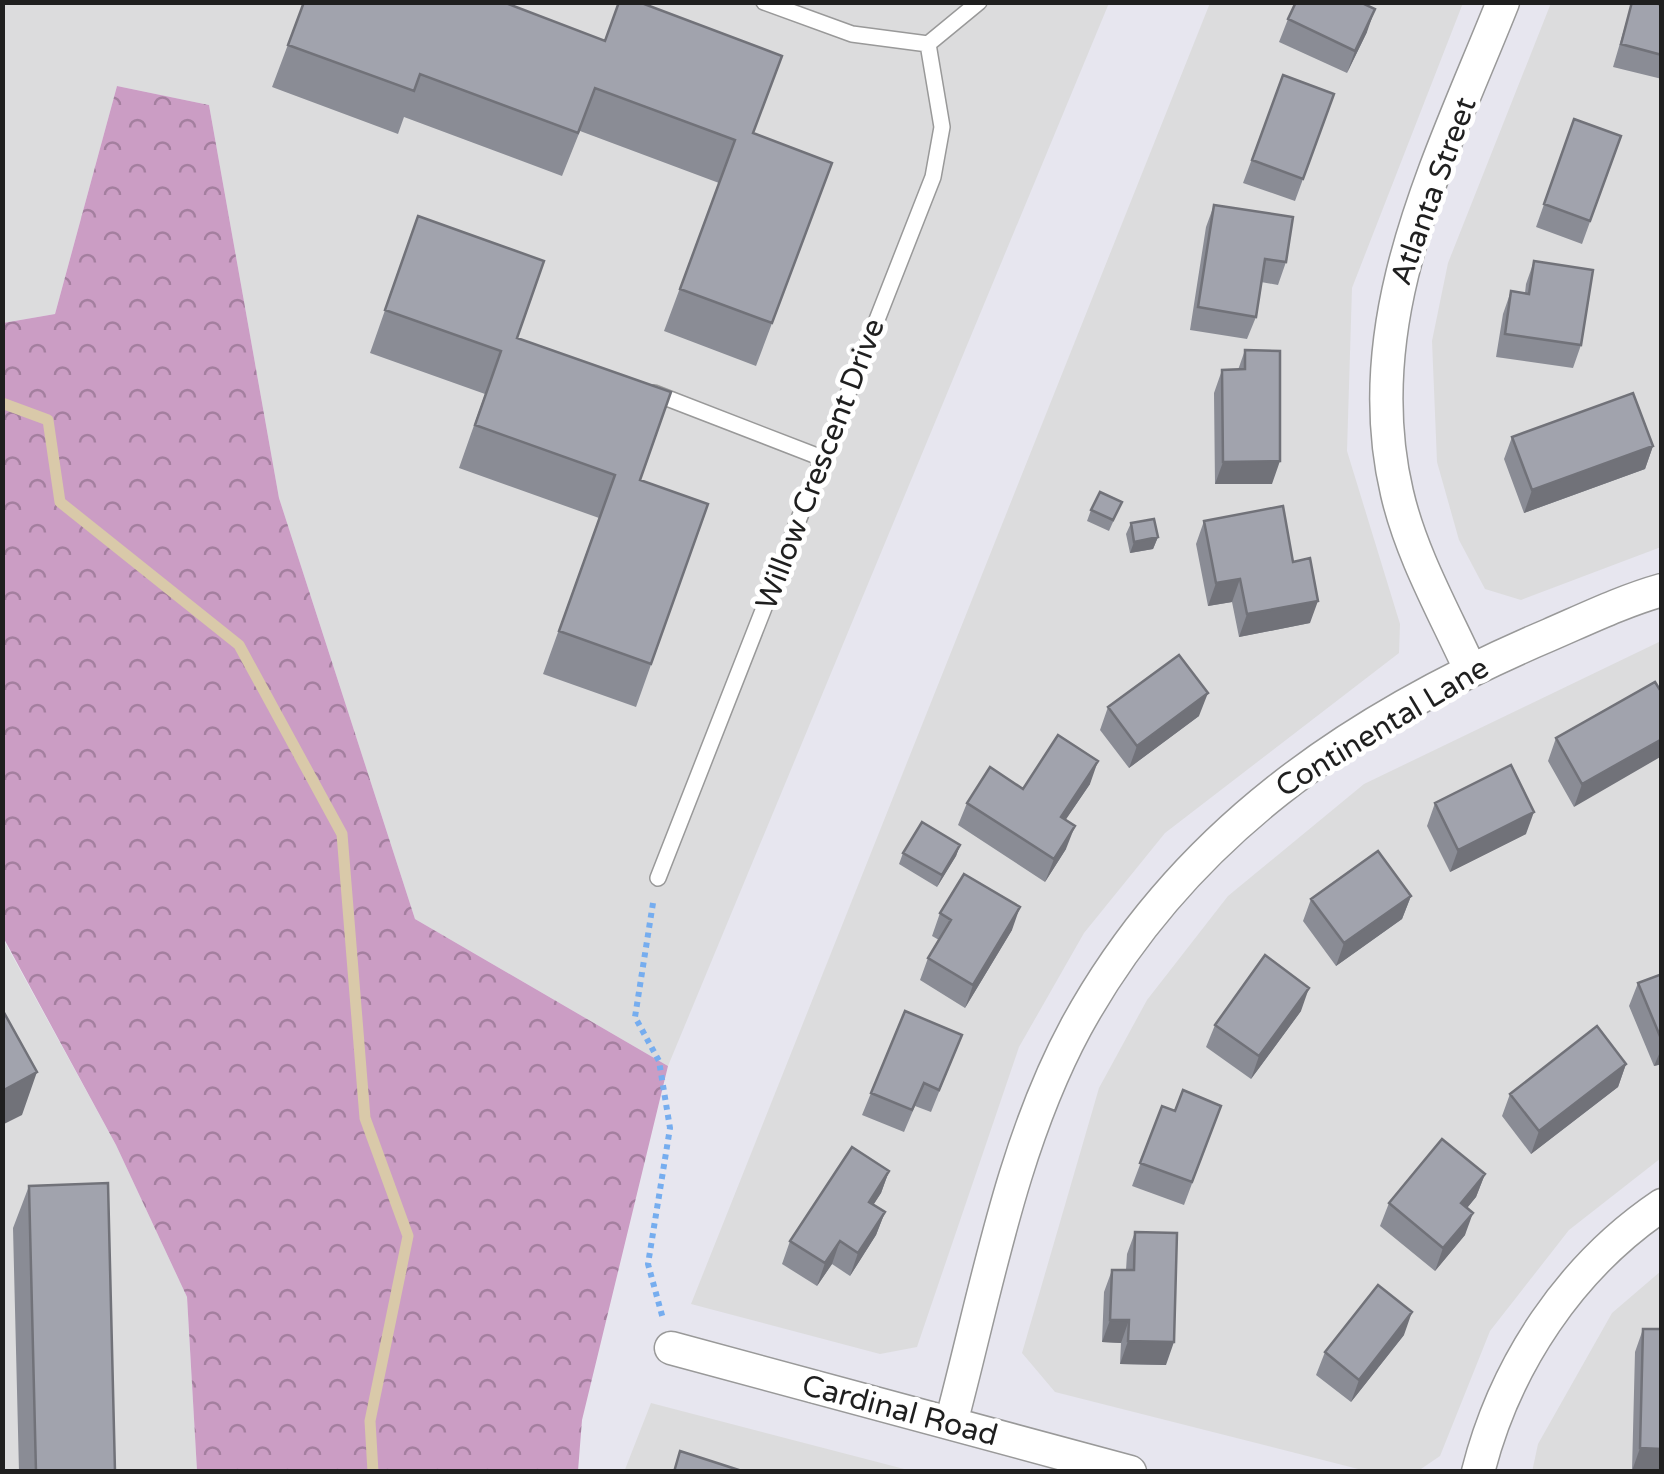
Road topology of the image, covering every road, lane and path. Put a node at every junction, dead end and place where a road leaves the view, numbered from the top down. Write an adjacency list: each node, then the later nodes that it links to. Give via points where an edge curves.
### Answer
1 (764, 2): 4 (lane, via 852,34)
2 (979, 2): 4 (lane)
3 (1504, 2): 8 (street, Atlanta Street, via 1416,221 1398,281 1385,384 1397,494)
4 (928, 44): 6 (lane, Willow Crescent Drive, via 942,127 933,177)
5 (646, 390): 6 (lane)
6 (822, 458): 9 (lane, Willow Crescent Drive)
7 (1662, 590): 8 (street, Continental Lane)
8 (1470, 668): 12 (street, Continental Lane, via 1317,759 1256,804 1186,871 1122,952 1039,1110)
9 (658, 878): 11 (path, via 635,1017 659,1060 670,1128 648,1264)
10 (1662, 1205): 14 (street, via 1591,1264 1564,1296 1506,1390)
11 (671, 1348): 12 (street, Cardinal Road)
12 (951, 1423): 13 (street, Cardinal Road)
13 (1130, 1472)
14 (1478, 1472)

